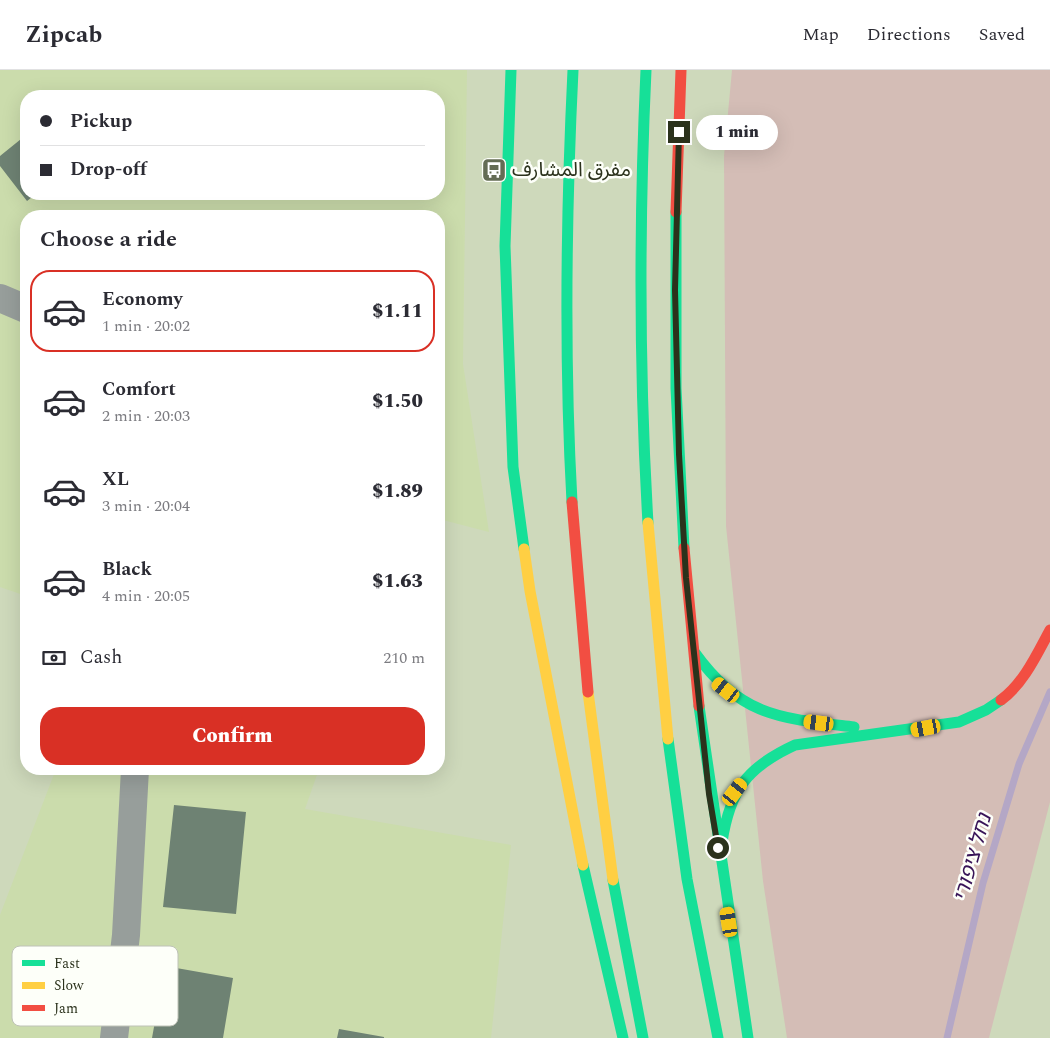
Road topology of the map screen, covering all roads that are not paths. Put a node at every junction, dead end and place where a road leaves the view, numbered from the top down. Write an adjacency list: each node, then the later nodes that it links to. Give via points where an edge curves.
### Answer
1 (511, 70): 13 (highway, via 506,246 513,467 530,592 573,818)
2 (573, 70): 14 (highway, via 566,265 574,518 586,672 607,842)
3 (646, 70): 15 (highway, via 641,153 640,359 658,657 679,828)
4 (680, 70): 8 (highway, via 675,290 678,425 686,578)
5 (0, 298): 6 (street)
6 (20, 307)
7 (1050, 630): 9 (highway, via 1033,662 1010,692 986,710 959,722)
8 (694, 653): 9 (highway, via 716,682 753,709 802,721); 11 (highway, via 709,794)
9 (887, 731): 11 (highway, via 795,745 771,755 753,768 735,792 724,825 721,851)
10 (135, 775): 12 (street)
11 (723, 883): 16 (highway)
12 (125, 946)
13 (623, 1038)
14 (643, 1038)
15 (718, 1038)
16 (748, 1038)

